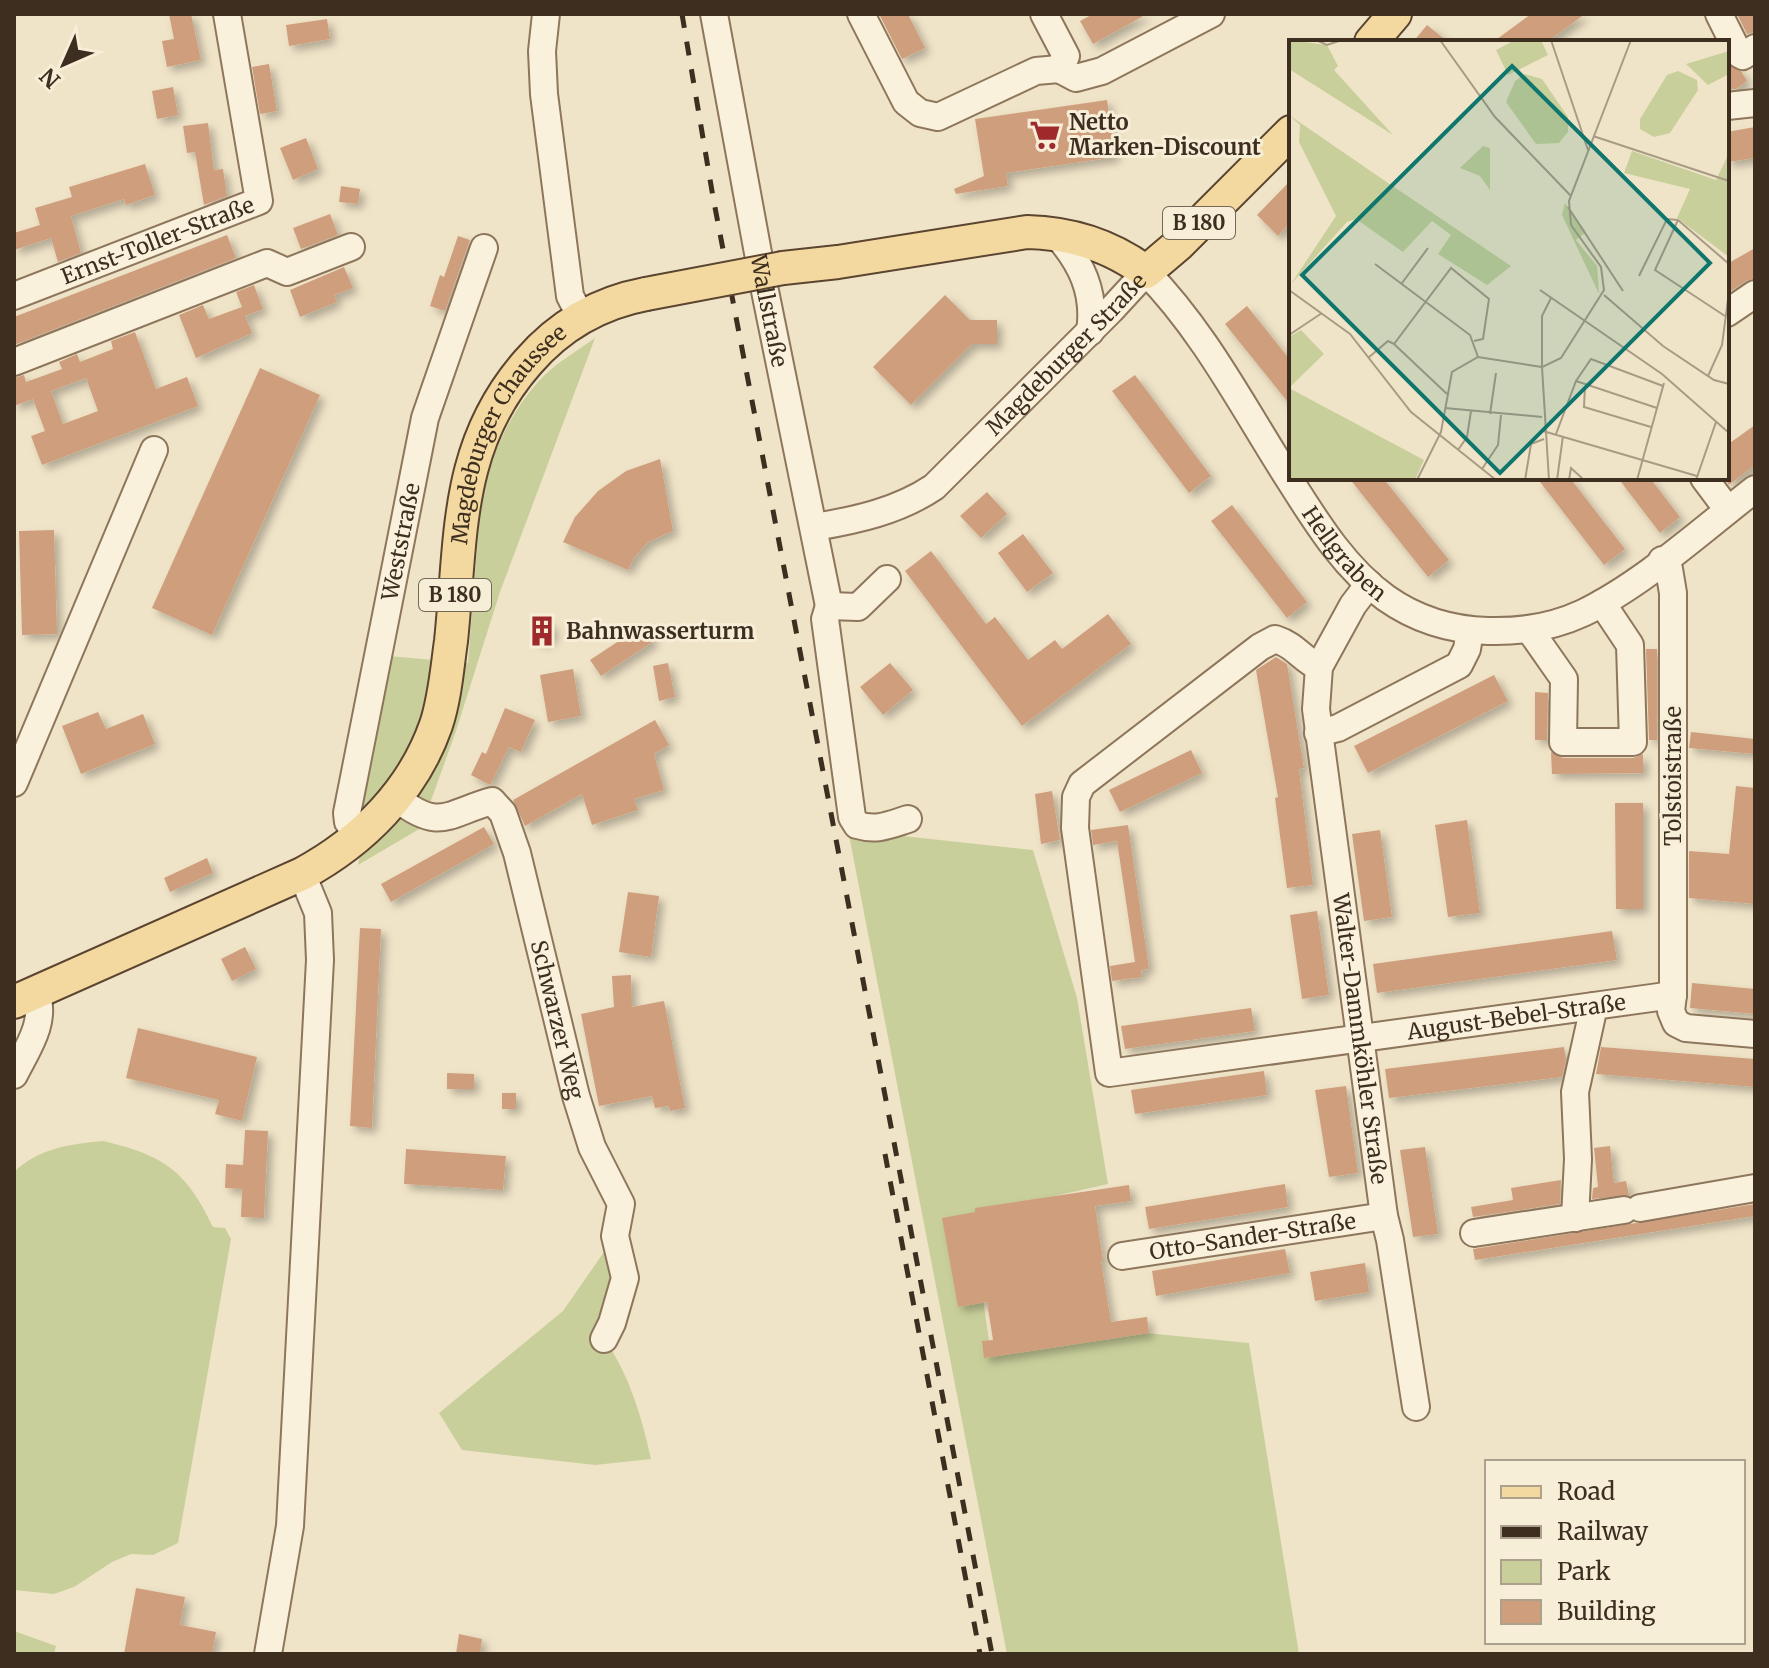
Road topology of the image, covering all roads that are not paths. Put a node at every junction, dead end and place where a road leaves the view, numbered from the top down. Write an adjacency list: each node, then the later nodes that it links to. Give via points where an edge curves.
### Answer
1 (227, 14): 20 (street, Ernst-Toller-Straße, via 259,201)
2 (546, 14): 22 (street, via 544,94 570,296)
3 (714, 14): 31 (street, Wallstraße)
4 (861, 14): 11 (street, via 906,102 920,113 938,117 1036,71)
5 (1044, 14): 11 (street, via 1066,56)
6 (1211, 14): 11 (street, via 1102,71 1076,78)
7 (1395, 14): 9 (main road)
8 (1719, 14): 10 (street, via 1739,54)
9 (1373, 40)
10 (1755, 48)
11 (1059, 69)
12 (1755, 103): 13 (street)
13 (1729, 106)
14 (1289, 134): 18 (main road, Magdeburger Straße / B 180)
15 (1055, 233): 18 (main road, Magdeburger Chaussee / B 180, via 1100,245); 22 (main road, Magdeburger Chaussee / B 180, bridge, via 1000,235 783,268 606,303); 23 (street, via 1087,281)
16 (351, 247): 24 (street, via 287,272 267,263)
17 (484, 248): 44 (street, Weststraße, via 425,418 347,813)
18 (1146, 272): 23 (street, Magdeburger Straße); 26 (street, Hellgraben, via 1183,312)
19 (1755, 294): 21 (street)
20 (14, 296)
21 (1729, 312)
22 (581, 317): 42 (main road, Magdeburger Chaussee / B 180, via 521,370 480,437 463,510 437,723)
23 (1090, 332): 31 (street, Magdeburger Straße, via 934,487 894,509)
24 (14, 362)
25 (154, 450): 41 (street)
26 (1289, 478)
27 (1290, 480): 34 (street, Hellgraben, via 1338,552)
28 (1706, 480): 30 (street)
29 (1755, 489): 30 (street, Hellgraben)
30 (1728, 510): 32 (street, Hellgraben)
31 (815, 527): 36 (street, Wallstraße)
32 (1662, 560): 35 (street, Hellgraben); 46 (street, Tolstoistraße, via 1673,593)
33 (887, 579): 36 (street, via 858,607)
34 (1369, 584): 38 (street, Hellgraben, via 1413,614); 39 (street, Walter-Dammköhler Straße)
35 (1602, 603): 37 (street, Hellgraben, via 1562,622); 37 (street, via 1630,645 1633,742 1563,742 1564,679)
36 (829, 606): 43 (street, Wallstraße, via 827,643 852,817 857,825 871,829)
37 (1529, 629): 38 (street, Hellgraben)
38 (1470, 630): 40 (street, via 1459,665 1338,728)
39 (1319, 667): 40 (street, Walter-Dammköhler Straße); 50 (street, August-Bebel-Straße, via 1293,645 1275,639 1260,647 1082,784 1075,828 1109,1073)
40 (1318, 733): 50 (street, Walter-Dammköhler Straße)
41 (14, 783)
42 (396, 798): 44 (main road, Magdeburger Chaussee / B 180); 57 (street, Schwarzer Weg, via 440,820 492,801 503,813 576,1096 592,1147 621,1204 615,1236 625,1278)
43 (908, 819)
44 (360, 836): 45 (main road, Magdeburger Chaussee / B 180)
45 (302, 874): 47 (main road, Magdeburger Chaussee / B 180); 59 (street, via 318,913 320,960 290,1526)
46 (1673, 995): 48 (street, August-Bebel-Straße); 49 (street, via 1671,1011 1676,1023 1686,1028)
47 (25, 997): 51 (street, via 40,1011 36,1032)
48 (1594, 1006): 50 (street, August-Bebel-Straße); 54 (street, via 1575,1092)
49 (1755, 1034)
50 (1359, 1038): 53 (street, Walter-Dammköhler Straße)
51 (14, 1075)
52 (1755, 1188): 54 (street)
53 (1384, 1216): 56 (street, Otto-Sander-Straße); 58 (street, Walter-Dammköhler Straße)
54 (1575, 1218): 55 (street)
55 (1474, 1233)
56 (1122, 1256)
57 (604, 1339)
58 (1416, 1407)
59 (268, 1654)

